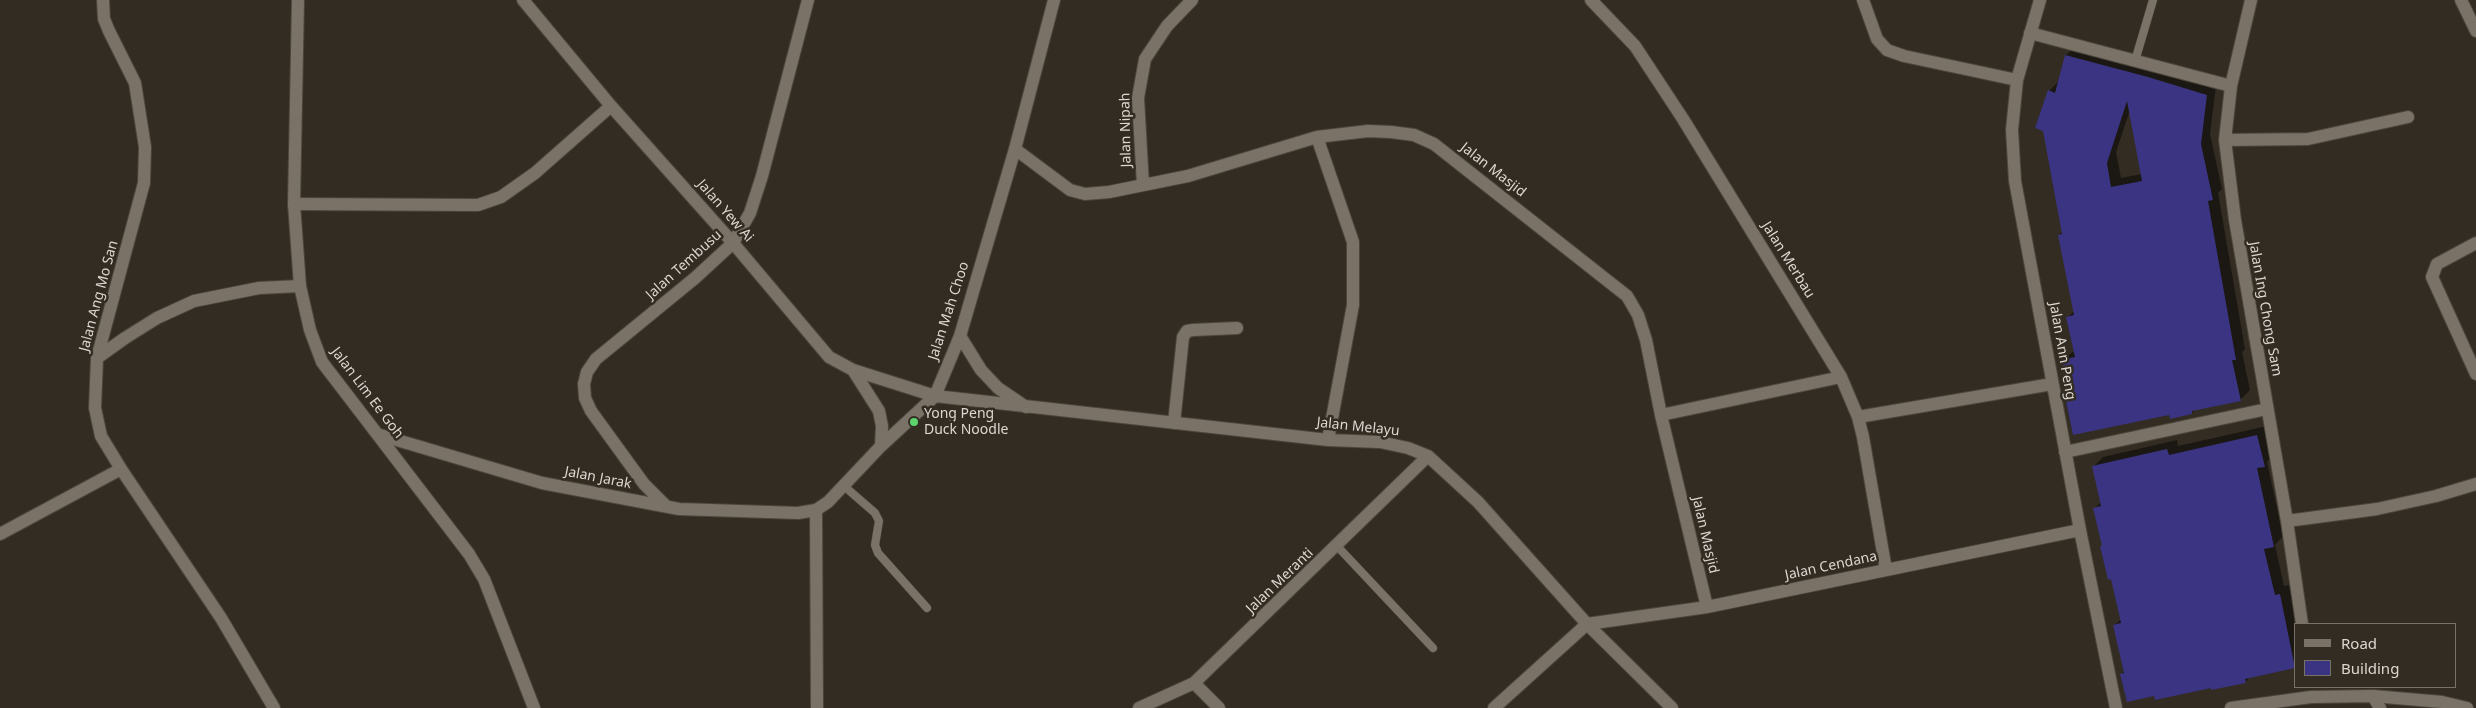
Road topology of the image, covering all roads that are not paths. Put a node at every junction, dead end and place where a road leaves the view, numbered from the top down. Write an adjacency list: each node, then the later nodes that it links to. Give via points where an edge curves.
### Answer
1 (102, 0): 30 (street, Jalan Ang Mo San, via 104,19 135,83 145,148 144,183)
2 (298, 0): 24 (street, Jalan Lim Ee Goh)
3 (523, 0): 18 (street, Jalan Yew Ai)
4 (808, 0): 25 (street, Jalan Tembusu, via 762,176 750,213)
5 (1054, 0): 22 (street, Jalan Mah Choo)
6 (1192, 0): 23 (street, Jalan Nipah, via 1168,26 1145,59 1138,98)
7 (1591, 0): 33 (street, Jalan Merbau, via 1635,46)
8 (1862, 0): 16 (street, via 1877,39 1887,50)
9 (2040, 0): 14 (street, Jalan Ann Peng)
10 (2153, 0): 15 (lane)
11 (2251, 0): 17 (street, Jalan Ing Chong Sam)
12 (2461, 0): 13 (street)
13 (2476, 31)
14 (2030, 33): 15 (street); 16 (street, Jalan Ann Peng)
15 (2135, 61): 17 (street)
16 (2017, 80): 34 (street, Jalan Ann Peng, via 2012,130 2015,180)
17 (2231, 86): 21 (street, Jalan Ing Chong Sam)
18 (611, 106): 24 (street, via 535,173 501,197 478,205); 25 (street, Jalan Yew Ai)
19 (2408, 117): 21 (street, via 2308,138)
20 (1317, 137): 23 (street, Jalan Masjid, via 1188,176); 38 (street, Jalan Masjid, via 1368,131 1391,132 1414,135 1434,144 1611,282 1627,296 1638,315); 42 (street, via 1353,242 1354,258 1353,305)
21 (2225, 140): 37 (street, Jalan Ing Chong Sam)
22 (1015, 149): 23 (street, Jalan Masjid, via 1070,190 1085,194); 29 (street, Jalan Mah Choo)
23 (1143, 185)
24 (294, 204): 27 (street, Jalan Lim Ee Goh)
25 (733, 242): 31 (street, Jalan Yew Ai, via 820,348); 49 (street, Jalan Tembusu, via 695,278 596,359 587,372 584,398 591,411 644,484)
26 (2476, 243): 32 (street, via 2437,264 2432,277)
27 (300, 286): 30 (street, via 259,288 194,302 157,318); 41 (street, Jalan Lim Ee Goh, via 310,330 322,362)
28 (1237, 328): 40 (street, via 1187,331 1183,337)
29 (960, 336): 35 (street, Jalan Mah Choo); 36 (street, via 981,370 998,388)
30 (97, 358): 46 (street, Jalan Ang Mo San, via 95,408 99,427)
31 (853, 370): 35 (street, Jalan Yew Ai); 43 (street, via 879,411)
32 (2476, 374)
33 (1841, 377): 38 (street); 39 (street, Jalan Merbau)
34 (2052, 384): 39 (street); 44 (street, Jalan Ann Peng)
35 (935, 396): 36 (street, Jalan Melayu); 43 (street, Jalan Mah Choo)
36 (1026, 407): 40 (street, Jalan Melayu)
37 (2267, 409): 44 (street); 51 (street, Jalan Ing Chong Sam)
38 (1661, 415): 56 (street, Jalan Masjid)
39 (1858, 417): 55 (street, Jalan Merbau)
40 (1174, 423): 42 (street, Jalan Melayu)
41 (380, 435): 49 (street, Jalan Jarak, via 542,483); 65 (street, Jalan Lim Ee Goh, via 474,563 494,603)
42 (1328, 440): 45 (street, Jalan Melayu, via 1380,442)
43 (881, 446): 48 (street, Jalan Mah Choo)
44 (2065, 452): 52 (street, Jalan Ann Peng)
45 (1428, 456): 54 (street, Jalan Meranti); 59 (street, Jalan Melayu, via 1478,502)
46 (121, 469): 53 (street); 64 (street, Jalan Ang Mo San, via 221,618)
47 (2476, 484): 51 (street, via 2377,509)
48 (844, 486): 50 (street, Jalan Mah Choo); 57 (lane, via 875,513 879,521 875,544 878,553)
49 (666, 506): 50 (street, Jalan Jarak, via 798,513)
50 (816, 510): 66 (street)
51 (2287, 521): 58 (street, Jalan Ing Chong Sam)
52 (2080, 530): 55 (street, Jalan Cendana); 71 (street, Jalan Ann Peng)
53 (0, 534)
54 (1337, 546): 60 (lane); 61 (street, Jalan Meranti)
55 (1886, 570): 56 (street, Jalan Cendana)
56 (1707, 607): 59 (street, Jalan Cendana)
57 (926, 608)
58 (2302, 623)
59 (1587, 624): 69 (street); 70 (street, Jalan Melayu)
60 (1433, 648)
61 (1194, 683): 67 (street, Jalan Meranti); 68 (street)
62 (2310, 692): 63 (street); 72 (street); 73 (street)
63 (2373, 696): 74 (street); 75 (street, via 2442,702)
64 (274, 708)
65 (534, 708)
66 (817, 708)
67 (1139, 708)
68 (1219, 708)
69 (1494, 708)
70 (1672, 708)
71 (2116, 708)
72 (2231, 708)
73 (2298, 708)
74 (2380, 708)
75 (2467, 708)

